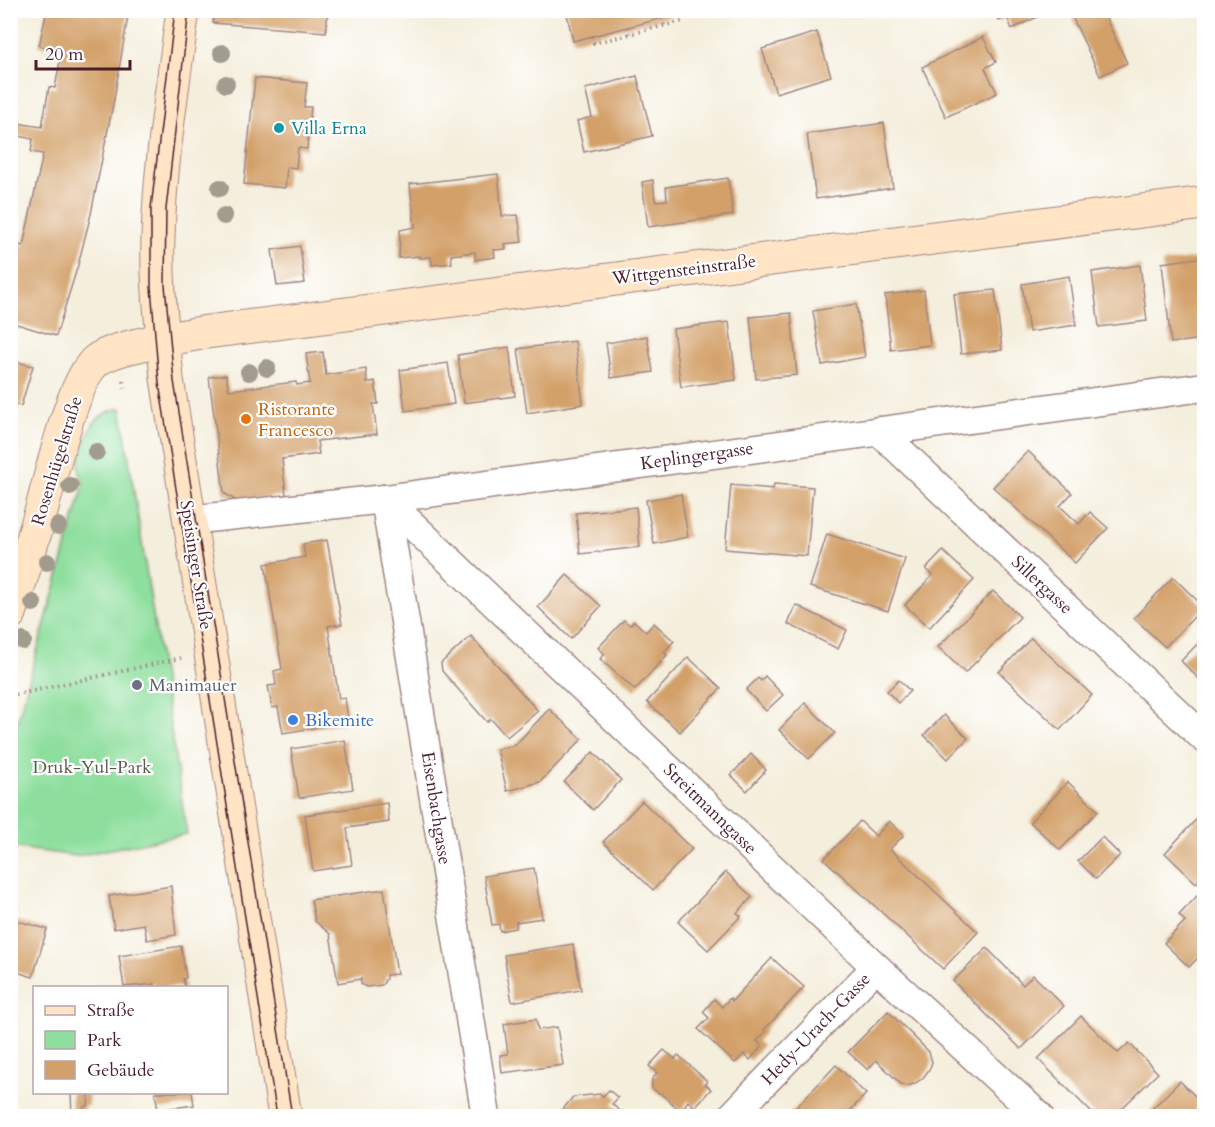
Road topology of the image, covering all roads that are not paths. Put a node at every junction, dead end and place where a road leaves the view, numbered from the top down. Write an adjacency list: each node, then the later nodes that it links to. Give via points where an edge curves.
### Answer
1 (183, 10): 3 (main road, Speisinger Straße, via 162,171 158,239)
2 (1204, 203): 3 (main road, Wittgensteinstraße, via 207,332)
3 (164, 341): 4 (main road, Wittgensteinstraße, via 106,354); 8 (main road, Speisinger Straße)
4 (83, 378): 9 (main road, Rosenhügelstraße)
5 (1204, 387): 6 (street, Keplingergasse)
6 (879, 431): 7 (street, Keplingergasse); 10 (street, Sillergasse)
7 (385, 499): 8 (street, Keplingergasse); 11 (street, Streitmanngasse); 13 (street, Eisenbachgasse)
8 (189, 520): 12 (main road, Speisinger Straße)
9 (10, 613)
10 (1204, 738)
11 (876, 967): 14 (street, Hedy-Urach-Gasse); 15 (street, Streitmanngasse)
12 (285, 1116)
13 (486, 1116)
14 (732, 1116)
15 (1039, 1116)

